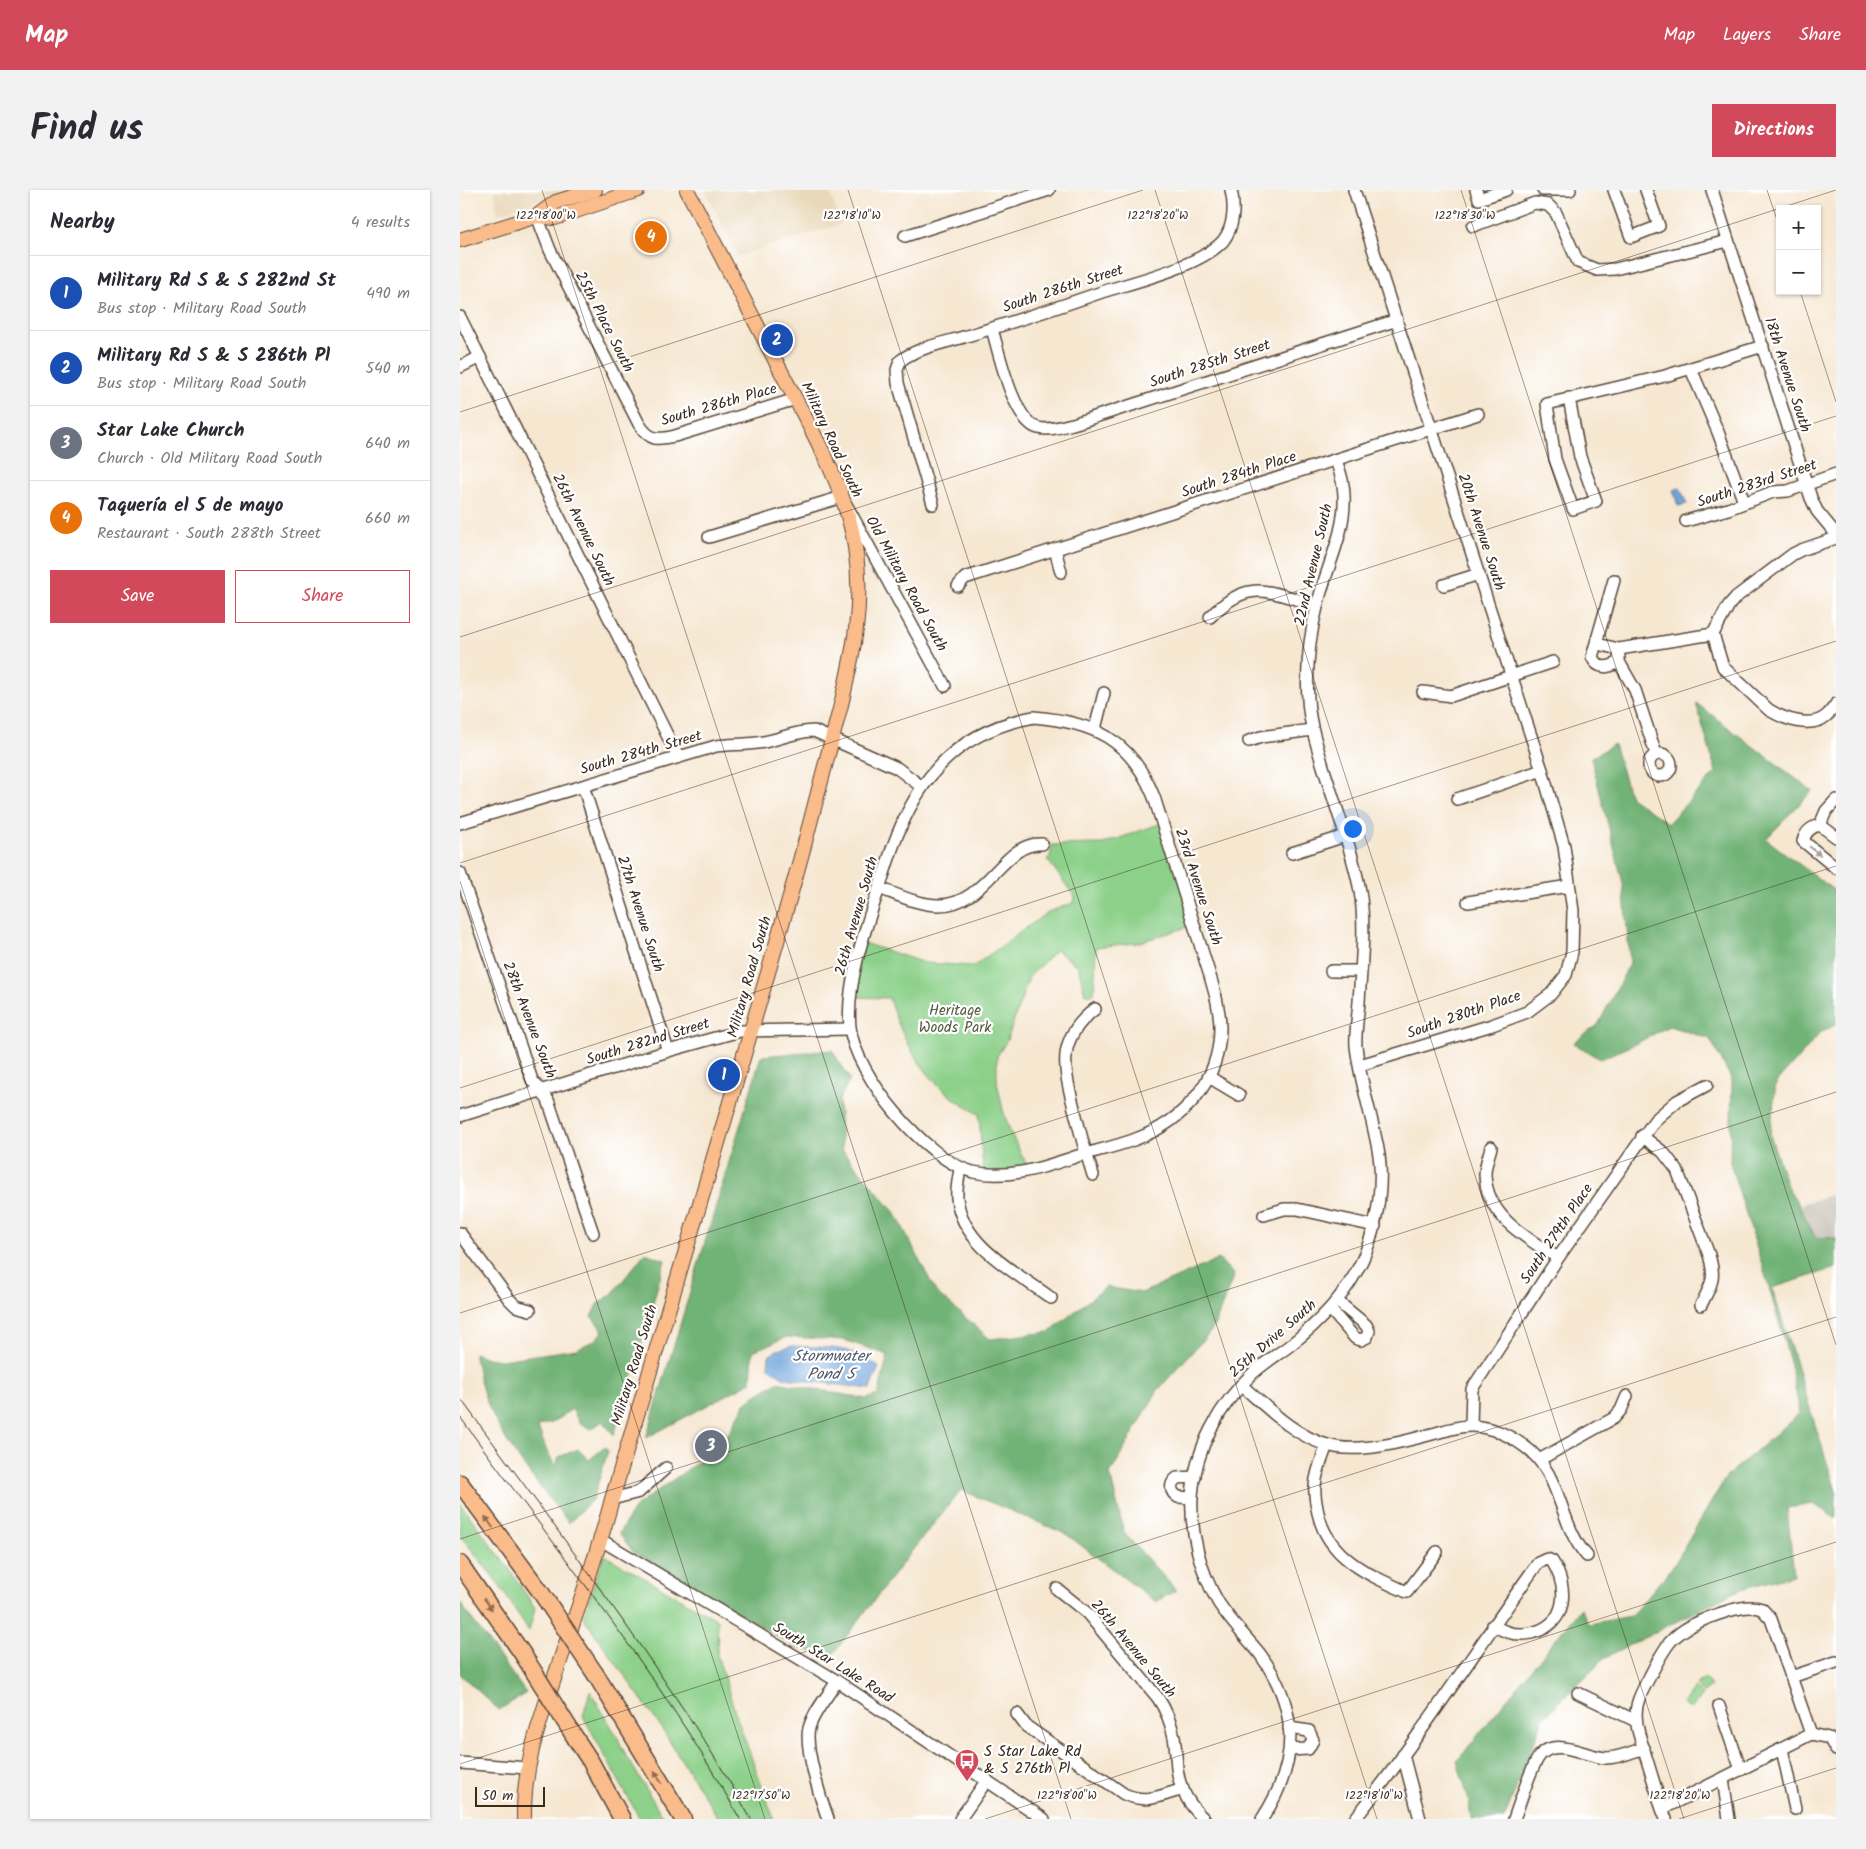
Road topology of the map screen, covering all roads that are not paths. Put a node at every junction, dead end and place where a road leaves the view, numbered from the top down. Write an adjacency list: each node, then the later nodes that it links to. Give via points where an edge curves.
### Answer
1 (595, 190): 14 (main road, via 556,202)
2 (638, 190): 14 (main road, via 555,218)
3 (687, 190): 27 (main road, Military Road South)
4 (1049, 190): 16 (street)
5 (1231, 190): 21 (street, South 286th Street, via 1232,218 1228,233 1210,252 1182,265)
6 (1354, 190): 20 (street, 20th Avenue South)
7 (1476, 190): 8 (street, via 1478,199)
8 (1506, 190)
9 (1543, 190): 10 (street)
10 (1570, 190)
11 (1614, 190): 12 (street, via 1631,237 1659,226)
12 (1646, 190)
13 (1712, 190): 18 (street, 18th Avenue South)
14 (537, 216): 17 (main road); 30 (street, 25th Place South, via 550,250 639,424)
15 (1473, 226): 18 (street, via 1535,203 1548,205 1556,212 1578,262 1597,270 1616,269)
16 (905, 236)
17 (460, 240)
18 (1728, 241): 22 (street, 18th Avenue South)
19 (460, 317): 23 (street, 26th Avenue South)
20 (1397, 320): 21 (street, South 285th Street, via 1076,423 1049,428 1031,425 1017,407); 29 (street, 20th Avenue South)
21 (992, 329): 36 (street, South 286th Street, via 904,357 897,370)
22 (1763, 346): 25 (street); 33 (street, 18th Avenue South)
23 (480, 357): 24 (street); 63 (street, 26th Avenue South)
24 (460, 367)
25 (1691, 370): 26 (street); 35 (street)
26 (1570, 398): 26 (street, via 1547,404 1555,458 1573,509 1596,501 1580,457)
27 (796, 399): 30 (street, South 286th Place, via 675,436); 34 (main road, Military Road South)
28 (1478, 414): 29 (street, South 284th Place)
29 (1433, 428): 31 (street, South 284th Place); 42 (street, 20th Avenue South)
30 (651, 438)
31 (1336, 460): 40 (street, South 284th Place); 46 (street, 22nd Avenue South, via 1344,487 1344,510)
32 (1836, 474): 33 (street, South 283rd Street)
33 (1806, 484): 35 (street, South 283rd Street); 38 (street, 18th Avenue South, via 1817,511)
34 (842, 497): 39 (street); 54 (street, Old Military Road South); 60 (main road, Military Road South, via 855,542 859,595 853,657)
35 (1744, 502): 37 (street, South 283rd Street)
36 (934, 504)
37 (1686, 521)
38 (1836, 536): 48 (street, via 1793,554 1741,593 1729,605)
39 (709, 537)
40 (1055, 549): 41 (street); 45 (street, South 284th Place, via 964,578)
41 (1061, 572)
42 (1479, 574): 44 (street); 53 (street, 20th Avenue South)
43 (1614, 580): 49 (street)
44 (1444, 585)
45 (958, 586)
46 (1317, 605): 47 (street, via 1268,591 1251,591 1230,599); 59 (street, 22nd Avenue South, via 1307,668)
47 (1210, 617)
48 (1713, 634): 50 (street); 57 (street, via 1723,667 1769,710 1796,721 1814,722 1825,717)
49 (1597, 644): 50 (street); 52 (street, via 1593,651 1594,662 1604,667)
50 (1619, 649): 52 (street)
51 (1553, 662): 53 (street)
52 (1619, 662): 62 (street, via 1635,690)
53 (1513, 676): 55 (street, via 1451,696); 64 (street, 20th Avenue South)
54 (945, 686)
55 (1423, 692)
56 (1104, 693): 58 (street)
57 (1836, 704)
58 (1095, 729): 66 (street, via 1058,719 1034,717 1012,721 969,740 951,754); 87 (street, 23rd Avenue South, via 1122,748 1143,774 1159,814 1217,999 1220,1030)
59 (1312, 730): 61 (street); 71 (street, 22nd Avenue South)
60 (832, 739): 63 (street, South 284th Street, via 814,731 805,731 767,742 716,746); 66 (street, via 897,768); 84 (main road, Military Road South)
61 (1249, 741)
62 (1656, 754)
63 (678, 757): 65 (street, South 284th Street)
64 (1542, 770): 67 (street); 77 (street, 20th Avenue South, via 1564,846)
65 (583, 786): 69 (street, South 284th Street); 85 (street, 27th Avenue South)
66 (922, 787): 78 (street, 26th Avenue South, via 906,814)
67 (1457, 799)
68 (1836, 800): 70 (street)
69 (460, 823)
70 (1820, 825): 72 (street); 75 (street, one-way to 75, via 1811,827 1803,841)
71 (1345, 836): 74 (street); 80 (street, 22nd Avenue South, via 1360,893 1363,926)
72 (1836, 837)
73 (1042, 844): 78 (street, via 1030,845 1014,854 979,889 954,903 926,904)
74 (1292, 853)
75 (1836, 868)
76 (460, 872): 89 (street, 28th Avenue South, via 532,1080)
77 (1569, 886): 79 (street); 86 (street, South 280th Place, via 1574,936 1570,964 1559,986 1544,1000 1527,1012 1492,1025)
78 (879, 888): 83 (street, 26th Avenue South, via 854,972)
79 (1468, 902)
80 (1361, 970): 81 (street); 86 (street, 22nd Avenue South, via 1356,1043)
81 (1331, 971)
82 (1095, 1009): 94 (street, via 1075,1029 1065,1062)
83 (850, 1029): 84 (street, South 282nd Street); 95 (street, 26th Avenue South, via 866,1068 890,1106 934,1151)
84 (752, 1030): 85 (street, South 282nd Street); 114 (main road, Military Road South)
85 (668, 1051): 89 (street, South 282nd Street)
86 (1360, 1065): 98 (street, 22nd Avenue South, via 1379,1157 1379,1193)
87 (1209, 1077): 90 (street); 94 (street, via 1200,1093 1174,1120 1136,1139)
88 (1707, 1085): 92 (street, South 279th Place, via 1677,1102)
89 (540, 1091): 91 (street, South 282nd Street); 100 (street, 28th Avenue South, via 548,1100)
90 (1239, 1095)
91 (460, 1116)
92 (1642, 1136): 101 (street, South 279th Place); 103 (street, via 1663,1152 1676,1170 1709,1255 1713,1278)
93 (1491, 1148): 101 (street, via 1485,1175 1497,1210 1509,1225)
94 (1086, 1154): 95 (street, via 1014,1174 983,1174); 96 (street)
95 (960, 1168): 102 (street, via 958,1205 973,1238)
96 (1092, 1175)
97 (1264, 1215): 98 (street, via 1297,1209)
98 (1374, 1226): 105 (street, 25th Drive South, via 1356,1275 1333,1305)
99 (460, 1233): 104 (street, via 509,1300)
100 (592, 1233)
101 (1558, 1258): 107 (street, South 279th Place, via 1472,1389)
102 (1051, 1298)
103 (1701, 1305)
104 (530, 1310)
105 (1241, 1385): 108 (street, via 1289,1426); 111 (street, 25th Drive South, via 1209,1431)
106 (1627, 1396): 109 (street, via 1614,1418)
107 (1471, 1426): 108 (street, via 1377,1446); 109 (street, via 1490,1428 1503,1434 1524,1445)
108 (1327, 1445): 116 (street, via 1318,1470 1315,1500 1325,1533 1343,1557 1364,1572 1407,1592)
109 (1539, 1460): 117 (street, via 1559,1494 1576,1542)
110 (666, 1468): 114 (street, via 638,1492)
111 (1195, 1477): 113 (street, 25th Drive South); 113 (street, via 1177,1478 1171,1488 1178,1497)
112 (460, 1483): 147 (highway, one-way to 112, bridge, via 596,1675 540,1591)
113 (1192, 1498): 128 (street, 25th Drive South, via 1194,1535 1206,1577 1221,1606 1272,1672 1281,1693)
114 (612, 1499): 115 (main road, Military Road South)
115 (601, 1540): 123 (street, South Star Lake Road); 137 (main road, Military Road South)
116 (1437, 1552)
117 (1587, 1556)
118 (460, 1564): 136 (highway, one-way to 136, bridge, via 522,1653)
119 (1057, 1589): 141 (street, 26th Avenue South, via 1087,1613 1165,1709 1174,1736 1177,1770)
120 (1493, 1625): 120 (street, via 1501,1631 1518,1634 1536,1632 1552,1623 1561,1610 1563,1595 1552,1561 1548,1559 1538,1563); 134 (street)
121 (1836, 1662): 122 (street)
122 (1791, 1677): 127 (street, via 1771,1619 1762,1609 1747,1606 1720,1613 1693,1625 1664,1650 1640,1695); 129 (street)
123 (837, 1681): 140 (street, South Star Lake Road); 148 (street, via 808,1730 812,1760)
124 (1578, 1693): 127 (street)
125 (1719, 1706): 138 (street)
126 (1017, 1714): 141 (street, via 1026,1726 1130,1796 1146,1800)
127 (1636, 1721): 130 (street)
128 (1289, 1728): 132 (street, 25th Drive South); 132 (street, via 1309,1731 1313,1740 1308,1749)
129 (1811, 1734): 131 (street); 133 (street, via 1829,1738)
130 (1644, 1748): 143 (street); 155 (street, via 1610,1758 1562,1748 1546,1750 1536,1762)
131 (1782, 1749): 138 (street); 142 (street)
132 (1290, 1750): 152 (street, 25th Drive South, via 1283,1778)
133 (1836, 1750)
134 (1403, 1755): 153 (street); 154 (street)
135 (460, 1762): 137 (street)
136 (591, 1762): 145 (highway); 146 (highway)
137 (527, 1768): 144 (main road, Military Road South)
138 (1740, 1770): 139 (street)
139 (1723, 1779): 143 (street); 156 (street)
140 (987, 1780): 149 (street); 150 (street, South Star Lake Road)
141 (1183, 1789): 151 (street, 26th Avenue South, via 1196,1812)
142 (1794, 1809)
143 (1664, 1814)
144 (524, 1819)
145 (612, 1819)
146 (622, 1819)
147 (683, 1819)
148 (828, 1819)
149 (960, 1819)
150 (1044, 1819)
151 (1204, 1819)
152 (1262, 1819)
153 (1355, 1819)
154 (1420, 1819)
155 (1514, 1819)
156 (1729, 1819)

